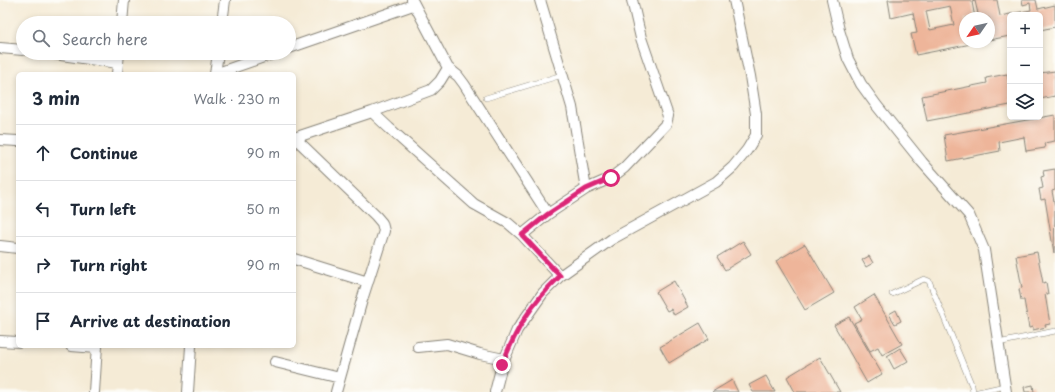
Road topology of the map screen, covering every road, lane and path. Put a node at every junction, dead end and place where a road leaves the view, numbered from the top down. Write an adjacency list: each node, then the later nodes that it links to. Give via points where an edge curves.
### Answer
1 (124, 0): 8 (street)
2 (225, 0): 9 (street)
3 (540, 0): 20 (street)
4 (632, 0): 27 (street, via 641,38 668,116 666,124 624,168 611,178)
5 (734, 0): 33 (street, via 756,114 756,135 747,150 716,182 612,239)
6 (832, 0): 39 (street, via 846,52 861,84 922,162 969,215 984,250)
7 (413, 2): 10 (street); 16 (street)
8 (123, 16)
9 (223, 16)
10 (296, 45)
11 (0, 48): 12 (street)
12 (16, 49)
13 (119, 60): 17 (street)
14 (217, 60): 18 (street)
15 (255, 60): 19 (street)
16 (448, 68): 22 (street, via 431,90); 28 (street, via 464,84)
17 (117, 72)
18 (215, 72)
19 (221, 72)
20 (562, 74): 21 (lane); 27 (street, via 572,107)
21 (486, 98)
22 (372, 112): 23 (street); 29 (street, via 474,204 508,223)
23 (296, 137)
24 (0, 140): 26 (street)
25 (296, 140): 34 (street, via 382,223 384,231)
26 (16, 141)
27 (586, 189): 28 (street)
28 (548, 214): 29 (street)
29 (522, 235): 33 (street)
30 (0, 246): 31 (street)
31 (16, 248)
32 (296, 260): 34 (street)
33 (560, 276): 43 (street, via 543,293 517,330)
34 (368, 282): 45 (street)
35 (892, 294): 51 (lane, via 924,278 929,281)
36 (1055, 331): 39 (lane)
37 (0, 341): 38 (street)
38 (16, 342)
39 (998, 343): 46 (street)
40 (97, 348): 47 (street)
41 (191, 348): 48 (street)
42 (418, 348): 43 (street, via 447,344)
43 (504, 359): 50 (street)
44 (275, 362): 45 (street)
45 (340, 378): 49 (street)
46 (1005, 389): 52 (lane)
47 (94, 392)
48 (188, 392)
49 (336, 392)
50 (495, 392)
51 (973, 392)
52 (978, 392)

